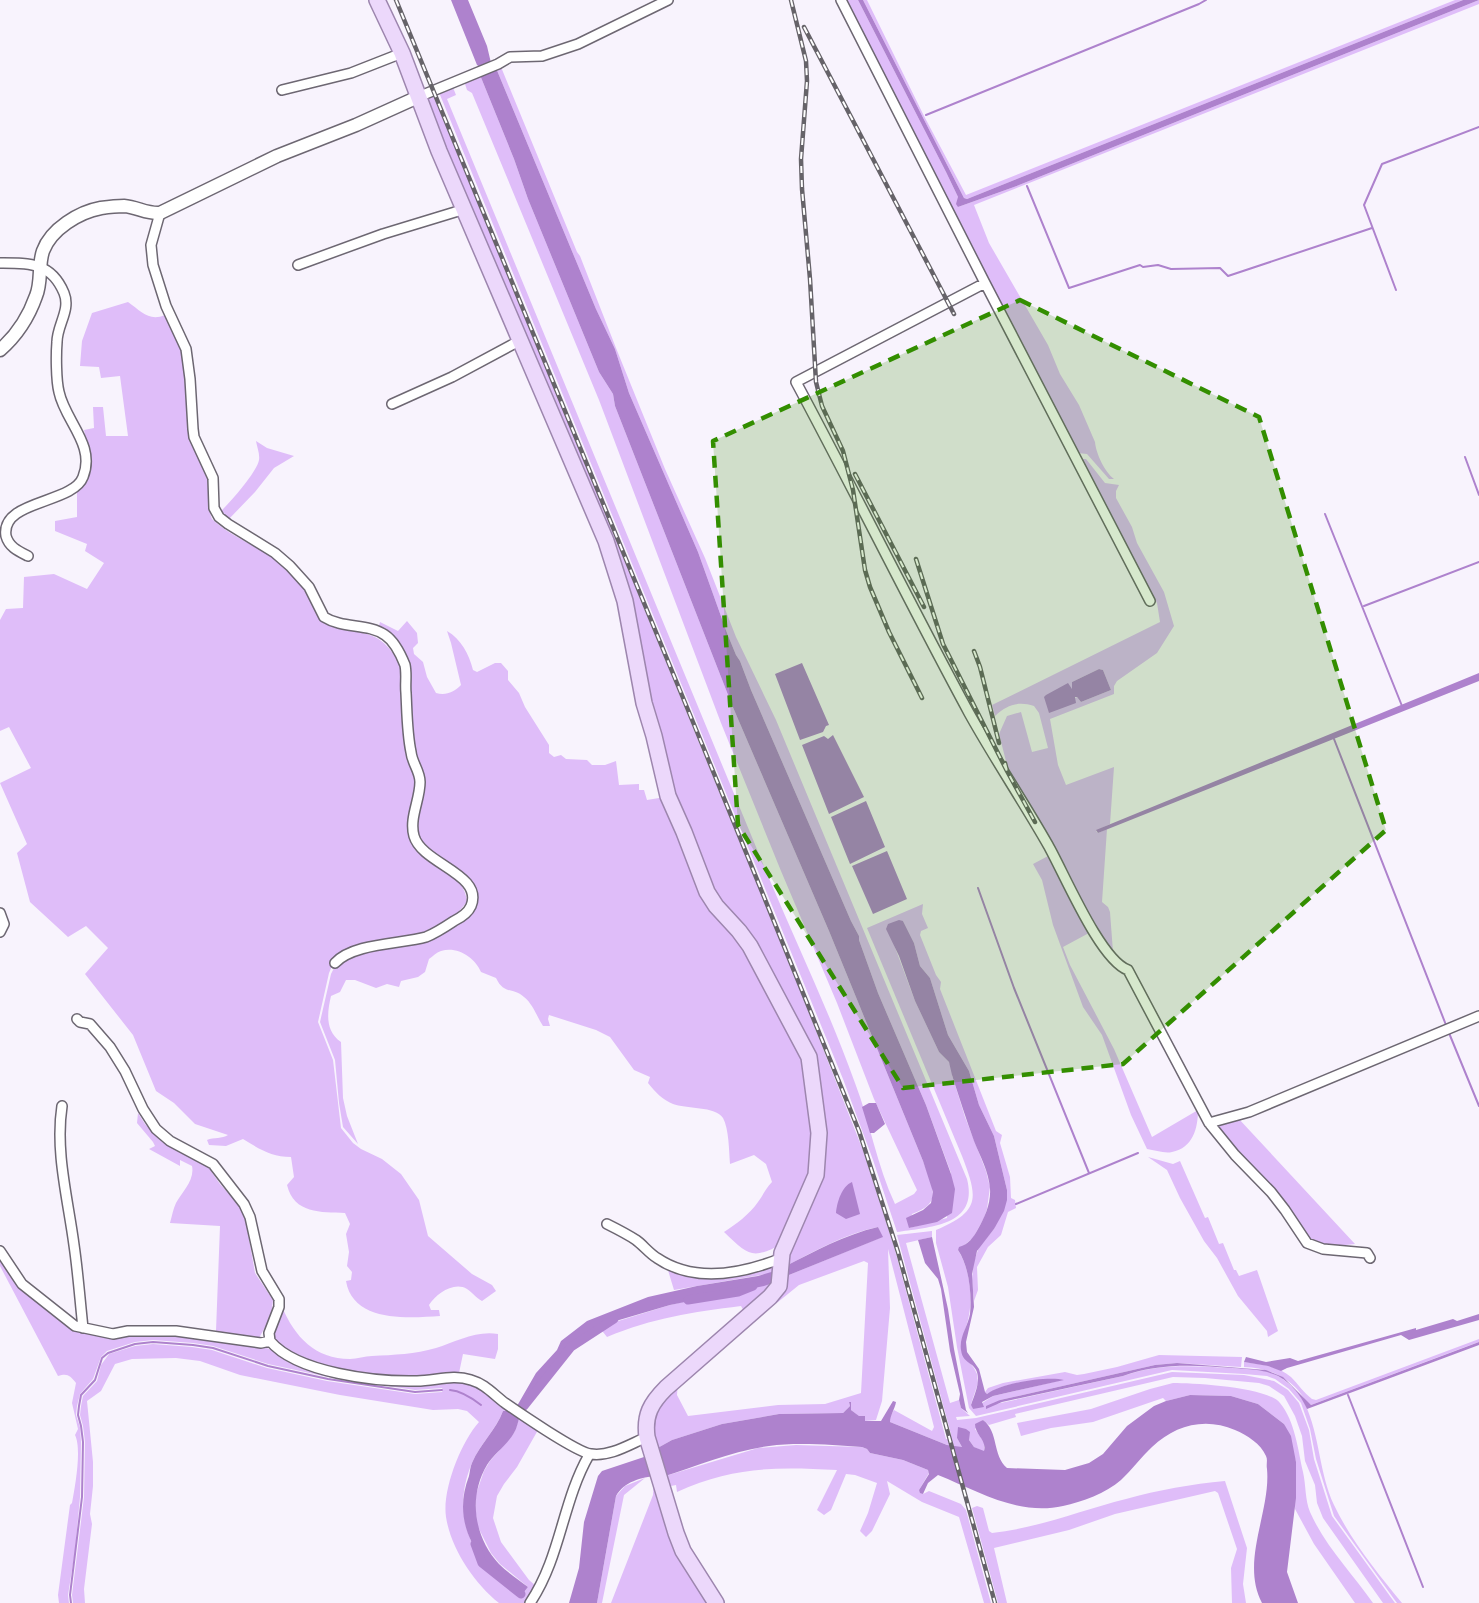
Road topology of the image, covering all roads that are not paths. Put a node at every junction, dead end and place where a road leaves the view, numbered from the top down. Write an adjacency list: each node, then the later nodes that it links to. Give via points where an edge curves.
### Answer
1 (377, 0): 4 (main road)
2 (668, 0): 6 (street, via 578,44 542,56 510,57)
3 (841, 0): 12 (street)
4 (402, 53): 5 (street, via 351,73); 6 (main road)
5 (282, 90)
6 (418, 97): 7 (main road); 8 (street, via 277,156)
7 (465, 209): 10 (street); 13 (main road)
8 (160, 213): 11 (street, via 125,206 84,213 50,239); 20 (street, via 151,245 153,265 186,350 194,437 213,478 216,513 290,566 309,587 324,617 377,631 392,642 406,668 410,748 420,778 414,835 427,856 460,876 471,895 466,912 434,934 376,945)
9 (0, 263): 11 (street)
10 (298, 265)
11 (41, 266): 14 (street, via 31,306 18,331); 16 (street, via 52,274 65,294 66,308 57,341 58,390 78,430 86,466 83,478 72,490 19,511 6,523 10,544)
12 (985, 283): 17 (street); 24 (street, via 796,382 970,714 1090,925 1115,961 1128,970)
13 (521, 340): 15 (street); 28 (main road, via 616,571 665,784 698,873 716,906 750,946 809,1058 818,1118 818,1161 811,1188 782,1253)
14 (0, 350)
15 (392, 404)
16 (28, 556)
17 (1150, 601)
18 (0, 913): 19 (street, via 4,924)
19 (0, 932)
20 (335, 963)
21 (1479, 1016): 24 (street, via 1274,1101)
22 (77, 1019): 30 (street, via 90,1024 110,1047 156,1129 170,1141 208,1160 244,1204 262,1271 279,1299)
23 (62, 1106): 29 (street, via 62,1162)
24 (1209, 1123): 27 (street, via 1278,1201 1307,1243 1323,1249 1367,1253)
25 (608, 1224): 28 (street, via 636,1240 656,1258 689,1271 728,1274)
26 (0, 1251): 29 (street, via 22,1284 70,1324)
27 (1370, 1258)
28 (780, 1269): 31 (main road, via 779,1286 770,1297 657,1397 647,1413)
29 (83, 1328): 30 (street, via 113,1334 176,1331)
30 (270, 1341): 32 (street, via 304,1363 370,1378 469,1379 483,1384 511,1407)
31 (649, 1443): 32 (street); 34 (main road, via 683,1551)
32 (590, 1455): 33 (street, via 570,1499 549,1569)
33 (530, 1603)
34 (716, 1603)

